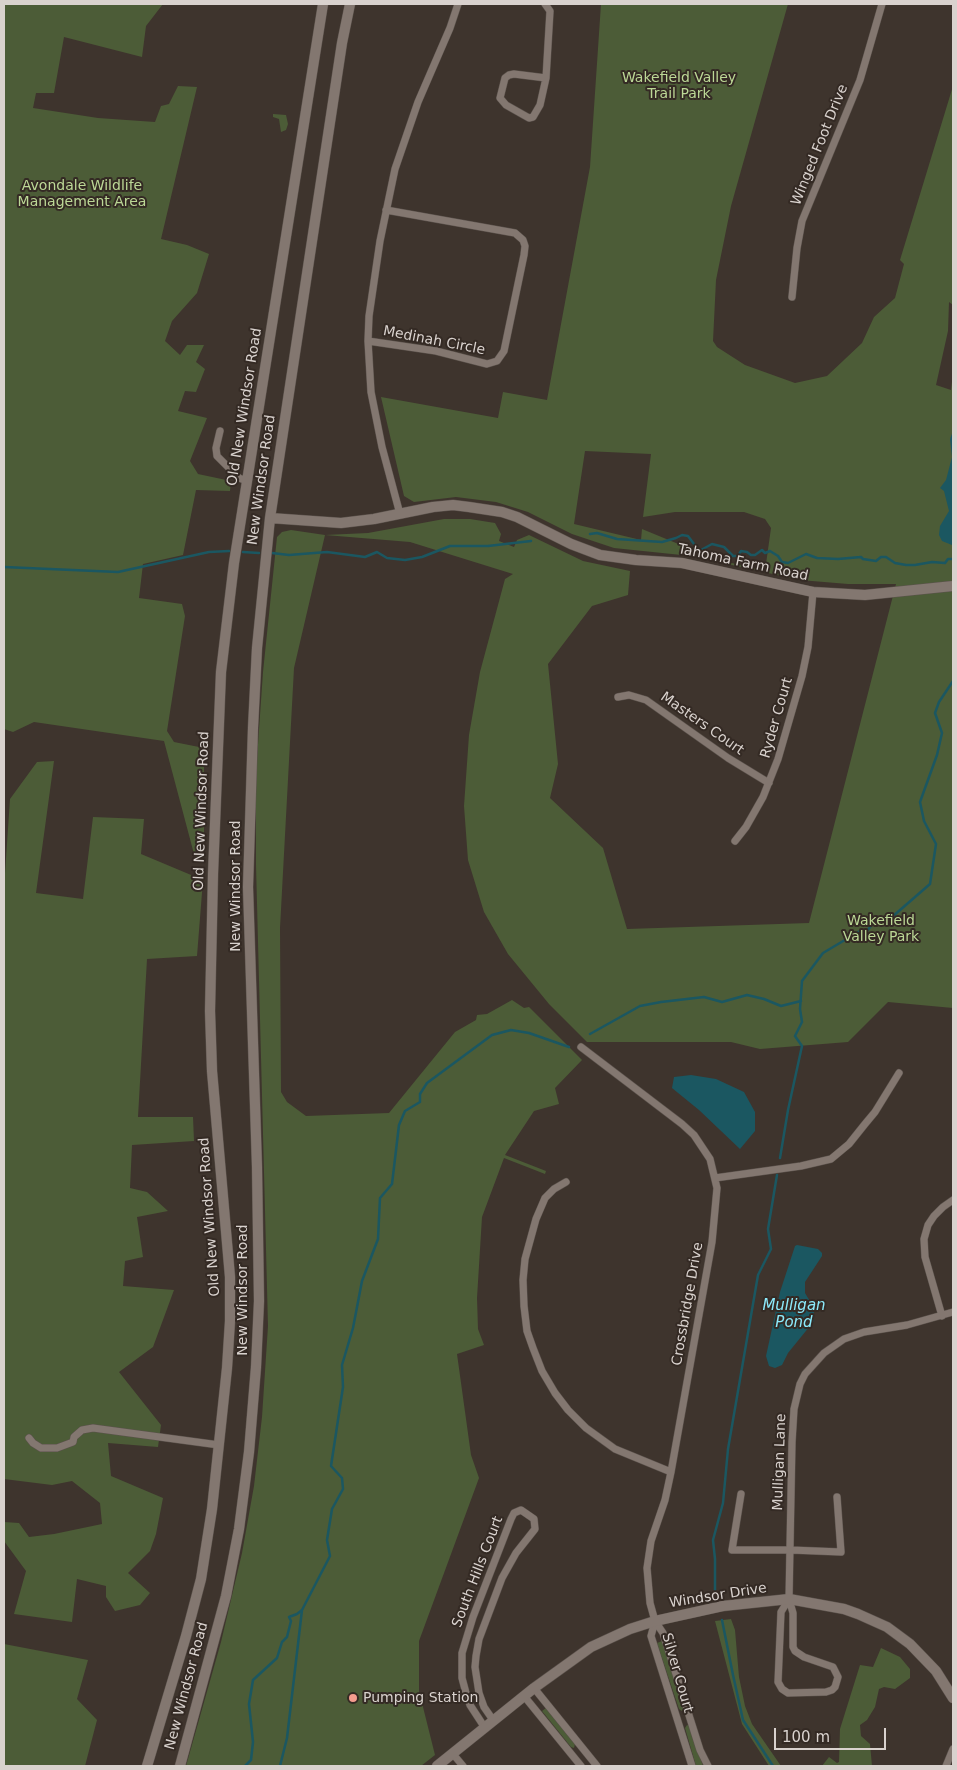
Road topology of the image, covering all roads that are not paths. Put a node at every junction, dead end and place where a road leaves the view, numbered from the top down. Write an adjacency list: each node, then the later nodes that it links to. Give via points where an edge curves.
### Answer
1 (323, 4): 11 (street, Old New Windsor Road)
2 (350, 4): 13 (street, New Windsor Road)
3 (458, 4): 7 (street, via 412,119 395,168)
4 (545, 4): 6 (street, via 550,11)
5 (882, 4): 8 (street, Winged Foot Drive, via 860,80 802,221)
6 (546, 78): 6 (street, via 540,105 533,117 525,116 500,98 509,74)
7 (386, 210): 9 (street, via 373,286); 9 (street, Medinah Circle, via 515,232 523,240 524,255 504,351 497,361 487,364)
8 (792, 297)
9 (368, 341): 12 (street, via 374,410)
10 (220, 431): 11 (street, via 217,456 239,478)
11 (247, 481): 27 (street, Old New Windsor Road, via 221,672 213,874 211,1042 228,1252 230,1321)
12 (400, 514): 13 (street, Tahoma Farm Road, via 341,524); 15 (street, Tahoma Farm Road, via 453,505 485,508 516,517 600,555 682,563)
13 (270, 518): 43 (street, New Windsor Road, via 254,691 248,868 257,1167 256,1367 245,1488 228,1587)
14 (953, 586): 15 (street, Tahoma Farm Road, via 865,595)
15 (814, 592): 17 (street, Ryder Court, via 802,676)
16 (618, 697): 17 (street, Masters Court, via 629,695 646,700)
17 (769, 783): 18 (street, Ryder Court)
18 (735, 841)
19 (581, 1047): 21 (street, Crossbridge Drive, via 694,1135 710,1159)
20 (899, 1073): 21 (street, via 870,1118 831,1159)
21 (715, 1178): 28 (street, Crossbridge Drive, via 717,1201 712,1242)
22 (566, 1182): 28 (street, via 545,1198 525,1259 522,1280 524,1306 533,1348 555,1393 586,1428 615,1449)
23 (953, 1200): 25 (street, via 934,1216 924,1240 925,1257)
24 (953, 1312): 25 (street, Mulligan Lane)
25 (942, 1316): 31 (street, Mulligan Lane, via 855,1334 829,1349 805,1374 796,1396 792,1422)
26 (29, 1438): 27 (street, via 41,1448 57,1448 73,1442 82,1430 93,1428)
27 (219, 1445): 42 (street, Old New Windsor Road, via 204,1562 190,1623)
28 (671, 1472): 33 (street, Crossbridge Drive, via 648,1554)
29 (741, 1494): 31 (street, via 732,1550)
30 (837, 1498): 31 (street, via 841,1552)
31 (791, 1550): 32 (street, Mulligan Lane)
32 (789, 1598): 32 (street, via 781,1612 778,1682 788,1693 832,1690 838,1677 834,1667 804,1657 793,1647 793,1613); 33 (street, Windsor Drive, via 723,1606); 36 (street, Windsor Drive, via 844,1609 887,1627 910,1644 936,1671)
33 (654, 1621): 34 (street, Windsor Drive, via 592,1647); 47 (street, Silver Court, via 651,1636); 48 (street, Silver Court, via 663,1633)
34 (534, 1688): 35 (street, Windsor Drive); 46 (street)
35 (524, 1696): 37 (street, Windsor Drive); 45 (street)
36 (953, 1698)
37 (493, 1720): 38 (street, Windsor Drive); 38 (street, South Hills Court, via 479,1693 476,1656 479,1639 502,1578 535,1529 534,1519 521,1510 511,1519 462,1653 466,1693 470,1706)
38 (485, 1728): 40 (street, Windsor Drive)
39 (953, 1750): 49 (street)
40 (453, 1754): 41 (street, Windsor Drive); 44 (street)
41 (442, 1765)
42 (146, 1766)
43 (180, 1766)
44 (463, 1766)
45 (581, 1766)
46 (597, 1766)
47 (692, 1766)
48 (708, 1766)
49 (946, 1766)

